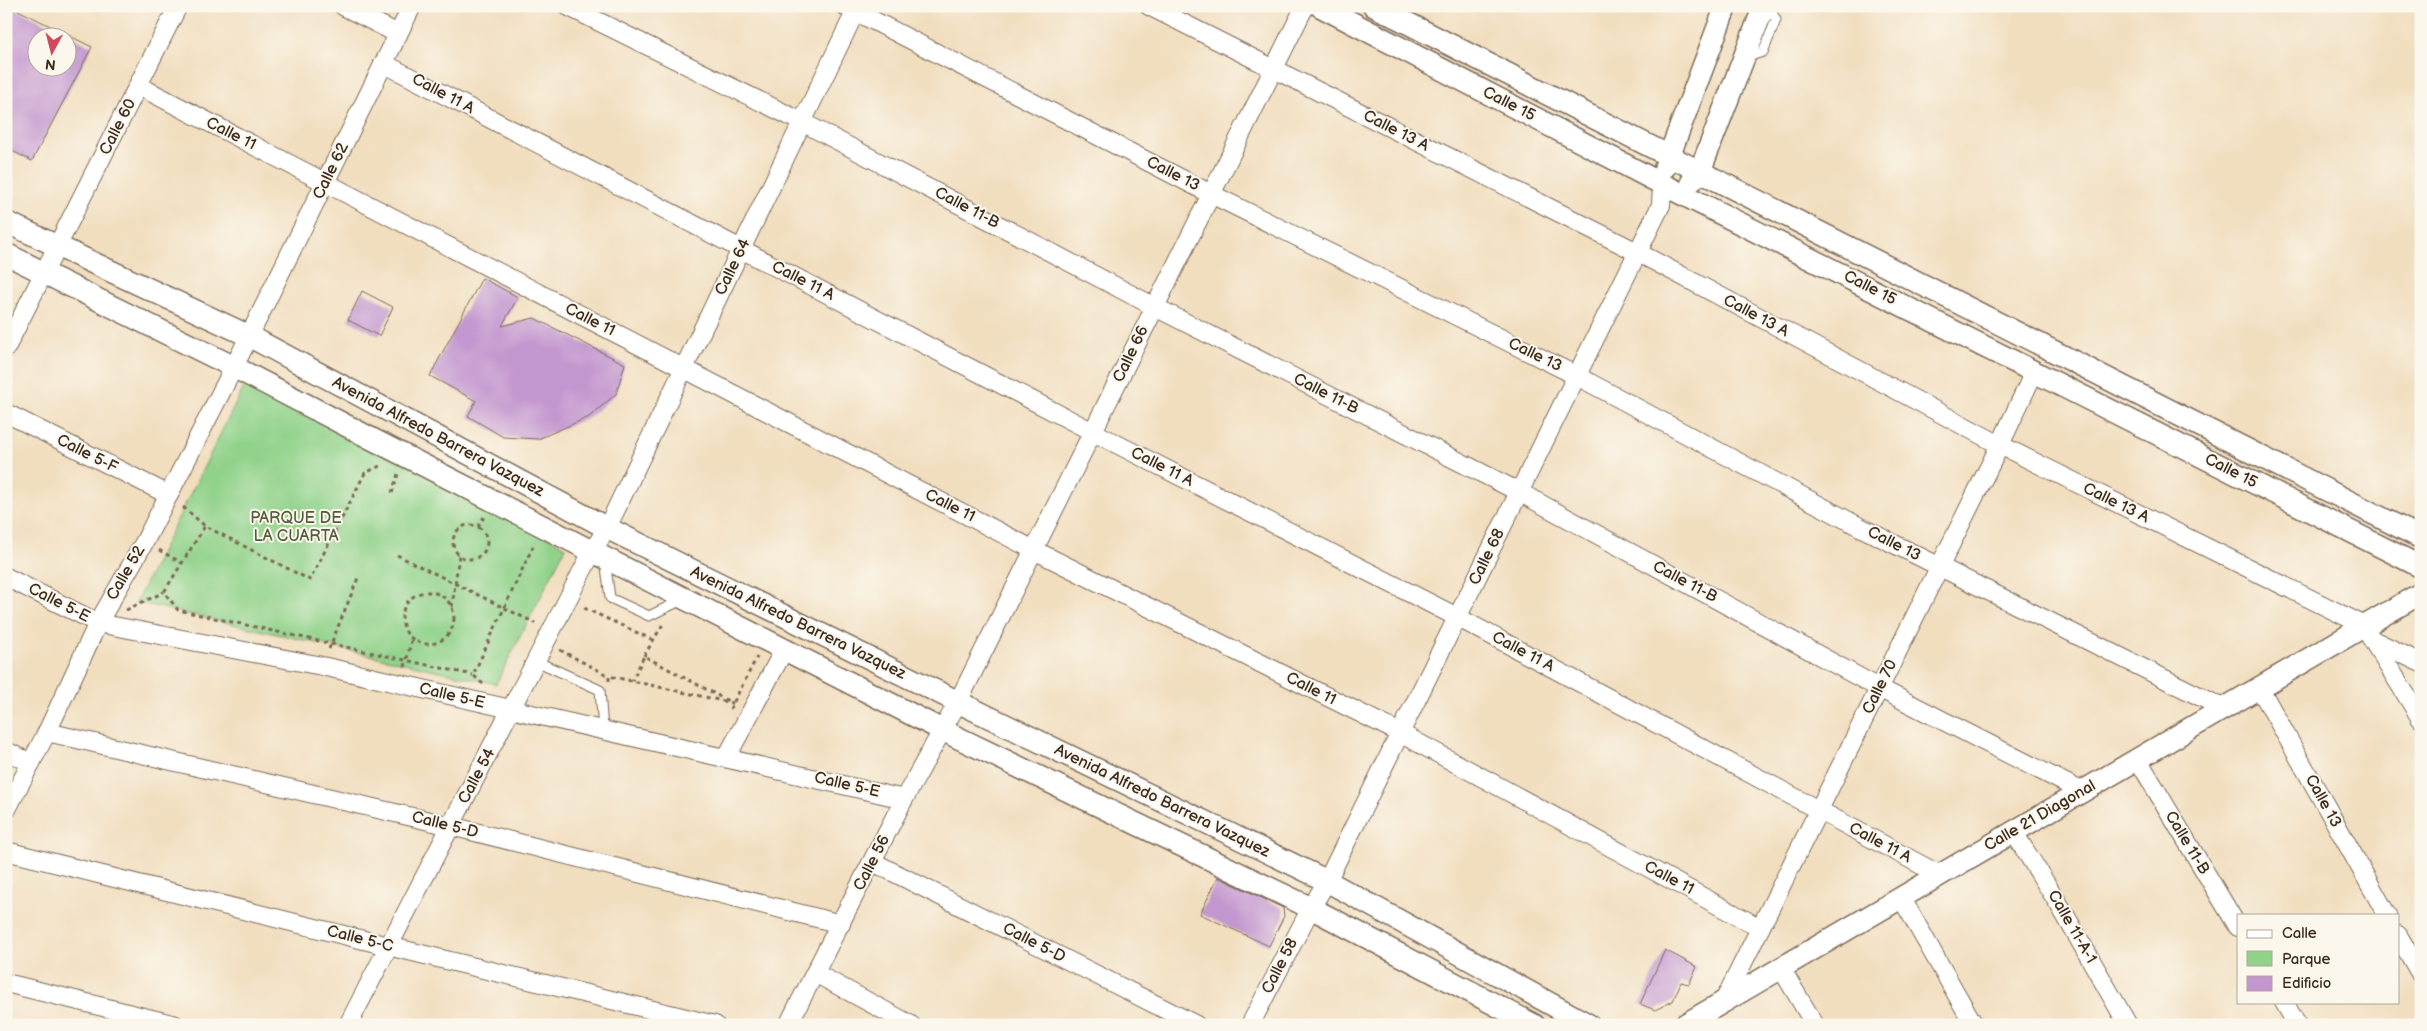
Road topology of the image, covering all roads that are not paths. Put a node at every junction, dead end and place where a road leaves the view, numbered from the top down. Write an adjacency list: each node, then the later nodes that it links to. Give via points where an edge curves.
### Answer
1 (178, 6): 17 (street, Calle 60)
2 (343, 6): 13 (street)
3 (412, 6): 13 (street, Calle 62)
4 (567, 6): 18 (street, Calle 11-B)
5 (1149, 6): 16 (street, Calle 13 A)
6 (1305, 6): 16 (street, Calle 66)
7 (1320, 6): 22 (street, Calle 15)
8 (1374, 6): 19 (street, Calle 15)
9 (1726, 6): 19 (street)
10 (1764, 6): 14 (street)
11 (1769, 6): 14 (lane, via 1776,20 1763,52)
12 (853, 8): 18 (street, Calle 64); 23 (street, Calle 13)
13 (398, 34): 15 (street, Calle 62)
14 (1744, 58): 20 (street)
15 (384, 63): 21 (street, Calle 62); 26 (street, Calle 11 A)
16 (1273, 70): 23 (street, Calle 66); 27 (street, Calle 13 A)
17 (139, 86): 21 (street, Calle 11); 25 (street, Calle 60)
18 (802, 122): 26 (street, Calle 64); 30 (street, Calle 11-B)
19 (1668, 155): 20 (street, Calle 15); 22 (street)
20 (1700, 171): 22 (street); 43 (street, Calle 15)
21 (325, 182): 31 (street, Calle 62); 34 (street, Calle 11)
22 (1671, 188): 27 (street, Calle 68); 35 (street, Calle 15)
23 (1211, 194): 30 (street, Calle 66); 36 (street, Calle 13)
24 (6, 222): 25 (street, Avenida Alfredo Barrera Vazquez)
25 (57, 247): 29 (street, Calle 60); 31 (street, Avenida Alfredo Barrera Vazquez)
26 (741, 250): 34 (street, Calle 64); 38 (street, Calle 11 A)
27 (1637, 252): 36 (street, Calle 68); 39 (street, Calle 13 A)
28 (6, 254): 29 (street, Avenida Alfredo Barrera Vazquez)
29 (44, 273): 32 (street, Calle 60); 33 (street, Avenida Alfredo Barrera Vazquez)
30 (1155, 307): 38 (street, Calle 66); 40 (street, Calle 11-B)
31 (249, 336): 33 (street, Calle 52); 42 (street, Avenida Alfredo Barrera Vazquez)
32 (6, 348)
33 (234, 366): 41 (street, Calle 52); 45 (street, Avenida Alfredo Barrera Vazquez)
34 (684, 368): 42 (street, Calle 64); 44 (street, Calle 11)
35 (2034, 372): 39 (street, Calle 70); 47 (street, Calle 15)
36 (1576, 376): 40 (street, Calle 68); 46 (street, Calle 13)
37 (6, 414): 41 (street, Calle 5-F)
38 (1093, 432): 44 (street, Calle 66); 52 (street, Calle 11 A)
39 (2000, 445): 46 (street, Calle 70); 54 (street, Calle 13 A)
40 (1519, 492): 52 (street, Calle 68); 59 (street, Calle 11-B)
41 (168, 495): 53 (street, Calle 52)
42 (608, 528): 45 (street, Calle 54); 60 (street, Avenida Alfredo Barrera Vazquez)
43 (2421, 538)
44 (1034, 550): 60 (street, Calle 66); 67 (street, Calle 11)
45 (599, 556): 50 (street, Avenida Alfredo Barrera Vazquez); 50 (lane, via 610,598 649,616); 56 (street, Calle 54)
46 (1940, 567): 59 (street, Calle 70); 61 (street, Calle 13)
47 (2421, 567): 51 (street, Calle 21 Diagonal)
48 (6, 577): 53 (street, Calle 5-E)
49 (2421, 593): 51 (street, Calle 21 Diagonal)
50 (685, 599): 55 (street, Avenida Alfredo Barrera Vazquez)
51 (2395, 606): 54 (street, Calle 21 Diagonal)
52 (1458, 617): 67 (street, Calle 68); 74 (street, Calle 11 A)
53 (98, 623): 62 (street, Calle 5-E, via 322,666); 66 (street, Calle 52)
54 (2368, 633): 57 (street, Calle 13 A); 58 (street, Calle 21 Diagonal); 63 (street)
55 (784, 650): 65 (street, Avenida Alfredo Barrera Vazquez); 69 (street)
56 (536, 661): 62 (street, Calle 54); 64 (lane, via 600,690)
57 (2421, 663)
58 (2259, 687): 61 (street, Calle 21 Diagonal); 84 (street, Calle 13)
59 (1879, 688): 72 (street, Calle 11-B); 74 (street, Calle 70)
60 (958, 702): 65 (street, Calle 56); 81 (street, Avenida Alfredo Barrera Vazquez)
61 (2223, 708): 70 (street, Calle 21 Diagonal)
62 (512, 709): 64 (street, Calle 5-E); 76 (street, Calle 54)
63 (2421, 718)
64 (603, 730): 69 (street, Calle 5-E)
65 (942, 730): 73 (street, Calle 56); 83 (street, Avenida Alfredo Barrera Vazquez)
66 (47, 732): 71 (street, Calle 52); 76 (street, Calle 5-D)
67 (1400, 733): 81 (street, Calle 68); 87 (street, Calle 11)
68 (6, 751): 71 (street)
69 (728, 758): 73 (street, Calle 5-E)
70 (2137, 758): 72 (street, Calle 21 Diagonal); 86 (street, Calle 11-B)
71 (31, 763): 75 (street, Calle 52)
72 (2081, 791): 77 (street, Calle 21 Diagonal)
73 (904, 799): 79 (street, Calle 56)
74 (1818, 811): 80 (street, Calle 11 A); 87 (street, Calle 70)
75 (6, 812)
76 (450, 826): 85 (street, Calle 5-D); 89 (street, Calle 54)
77 (2014, 831): 80 (street, Calle 21 Diagonal); 108 (street, Calle 11-A-1)
78 (6, 851): 89 (street, Calle 5-C)
79 (873, 862): 85 (street, Calle 56); 101 (street, Calle 5-D)
80 (1940, 874): 82 (street, Calle 21 Diagonal)
81 (1327, 881): 83 (street, Calle 68); 104 (street, Avenida Alfredo Barrera Vazquez)
82 (1901, 897): 90 (street, Calle 21 Diagonal); 107 (street)
83 (1311, 908): 102 (street, Calle 58); 103 (street, Avenida Alfredo Barrera Vazquez)
84 (2386, 914)
85 (841, 924): 91 (street, Calle 56)
86 (2237, 925)
87 (1760, 928): 94 (street, Calle 70)
88 (2400, 938): 92 (street)
89 (388, 946): 97 (street, Calle 54); 98 (street, Calle 5-C)
90 (1781, 968): 94 (street, Calle 21 Diagonal); 106 (street)
91 (815, 973): 99 (street, Calle 56); 100 (street)
92 (2421, 975)
93 (6, 983): 96 (street)
94 (1724, 1001): 105 (street, Calle 21 Diagonal)
95 (2285, 1004): 109 (street)
96 (176, 1025)
97 (348, 1025)
98 (714, 1025)
99 (788, 1025)
100 (911, 1025)
101 (1196, 1025)
102 (1250, 1025)
103 (1534, 1025)
104 (1589, 1025)
105 (1684, 1025)
106 (1815, 1025)
107 (1974, 1025)
108 (2128, 1025)
109 (2297, 1025)

